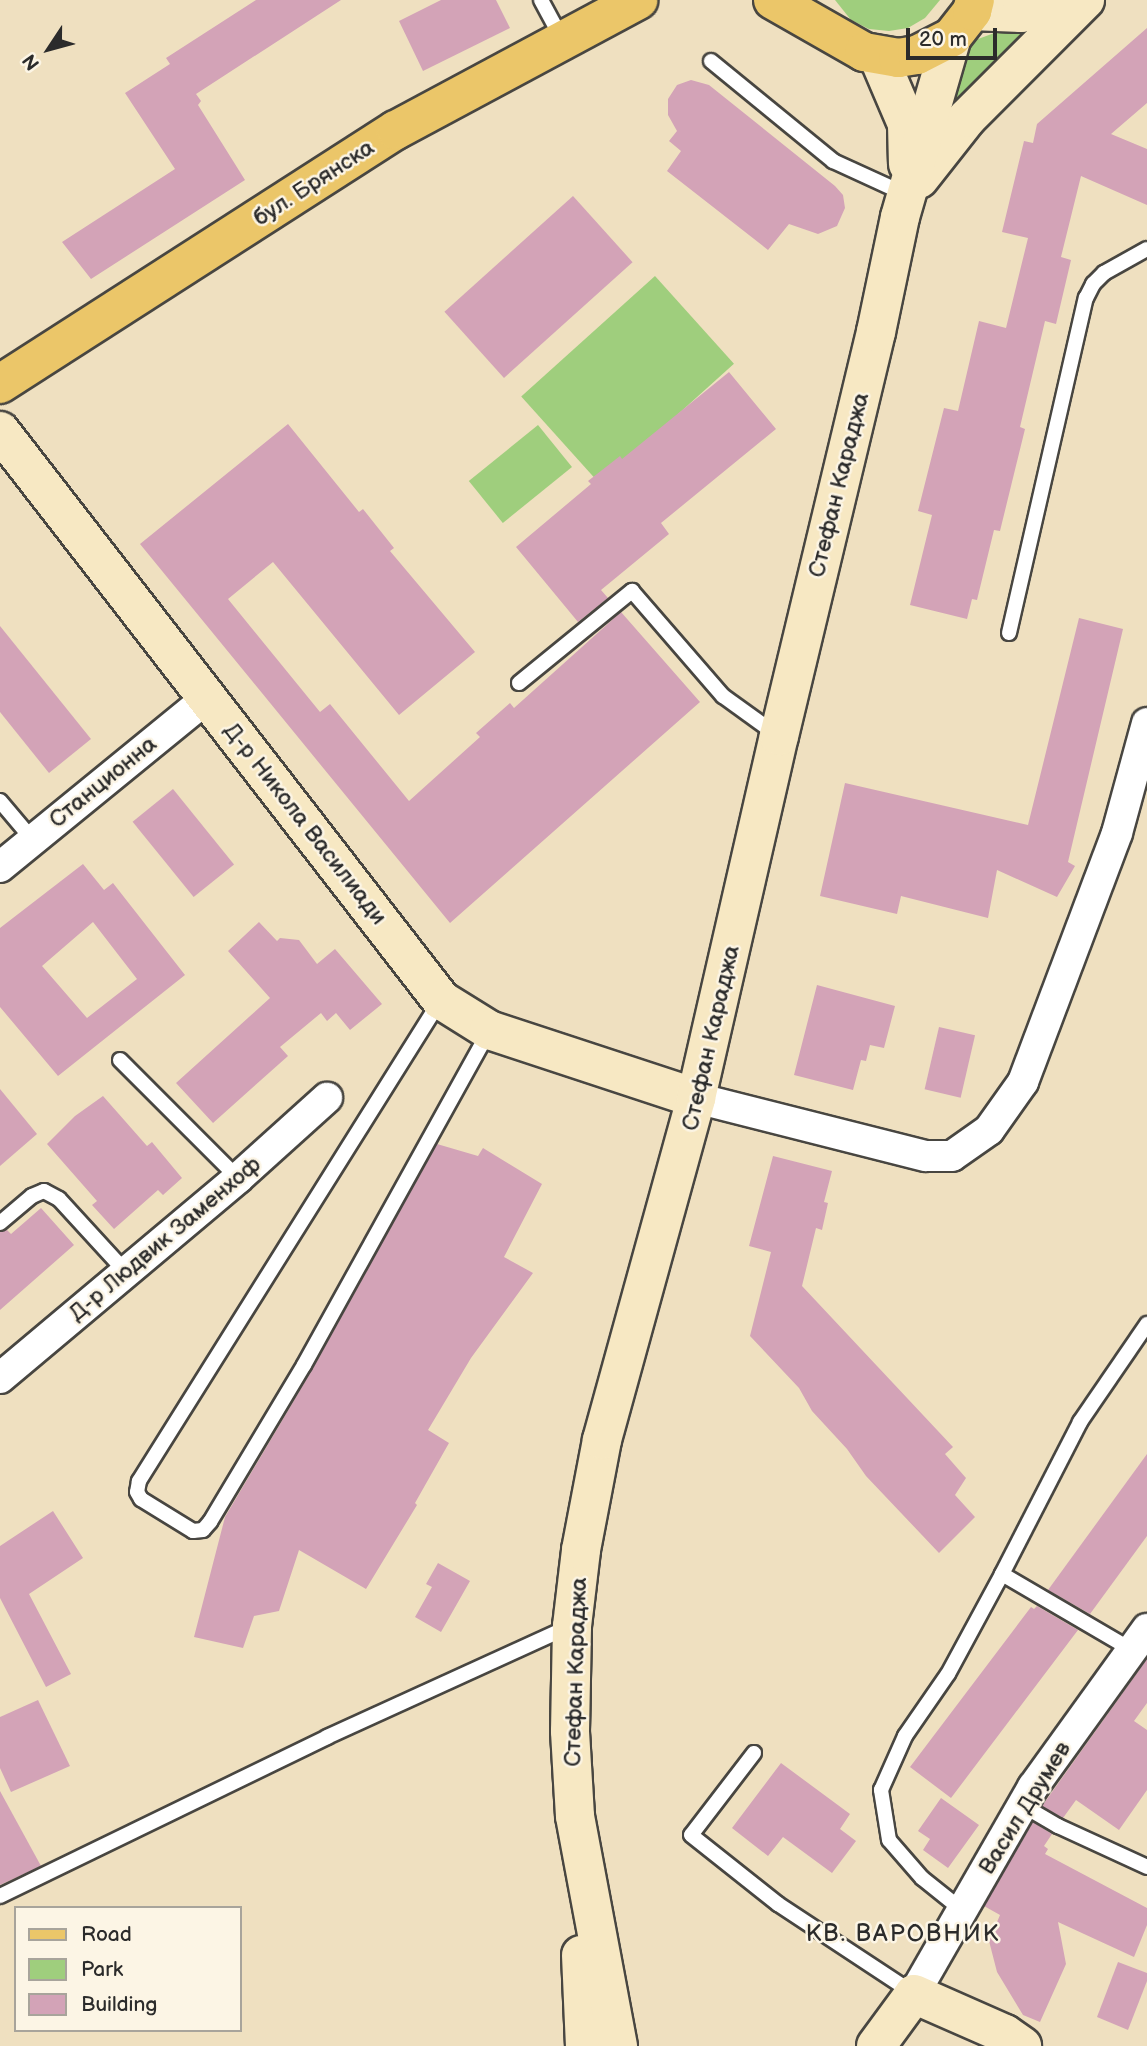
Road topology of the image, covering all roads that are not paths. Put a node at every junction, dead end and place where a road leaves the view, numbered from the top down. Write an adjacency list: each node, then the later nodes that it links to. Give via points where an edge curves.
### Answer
1 (541, 0): 9 (lane)
2 (638, 0): 9 (main road, бул. Брянска)
3 (773, 0): 8 (main road)
4 (813, 0): 8 (main road)
5 (1077, 0): 7 (main road, via 1021,13)
6 (1086, 0): 12 (main road, via 967,118)
7 (966, 16): 10 (main road, via 917,55); 12 (main road, Стефан Караджа)
8 (837, 36): 10 (main road)
9 (562, 40): 14 (main road, бул. Брянска, via 396,130)
10 (878, 56): 12 (main road, via 907,124)
11 (711, 61): 12 (lane, via 833,160)
12 (907, 194): 20 (main road, Стефан Караджа)
13 (1147, 249): 16 (lane, via 1104,273 1086,298)
14 (0, 384)
15 (0, 431): 18 (main road, Д-р Никола Василиади)
16 (1009, 633)
17 (519, 683): 20 (lane, via 632,591 723,696)
18 (207, 698): 22 (street, Станционна); 24 (main road, Д-р Никола Василиади)
19 (1147, 723): 28 (street, via 1117,833 1023,1082 989,1130 952,1156 926,1156)
20 (779, 736): 28 (main road, Стефан Караджа)
21 (0, 801): 22 (lane)
22 (33, 839): 23 (street, Станционна)
23 (0, 867)
24 (441, 1000): 25 (main road, Д-р Никола Василиади); 25 (lane, via 139,1481 141,1499 193,1531 203,1530 210,1522 304,1365)
25 (489, 1030): 28 (main road, Д-р Никола Василиади)
26 (120, 1060): 29 (lane)
27 (327, 1098): 29 (street, Д-р Людвик Заменхоф)
28 (696, 1098): 35 (main road, Стефан Караджа, via 602,1440 580,1550)
29 (238, 1178): 31 (street, Д-р Людвик Заменхоф)
30 (0, 1223): 31 (lane, via 44,1191 59,1199)
31 (126, 1272): 33 (street, Д-р Людвик Заменхоф)
32 (1147, 1324): 34 (lane, via 1080,1422)
33 (0, 1378)
34 (1002, 1574): 36 (lane); 42 (lane, via 948,1674 905,1736 881,1790 889,1840 922,1878)
35 (572, 1626): 39 (main road, Стефан Караджа, via 570,1731); 41 (lane, via 327,1737)
36 (1139, 1640): 38 (street, Васил Друмев)
37 (754, 1753): 43 (lane, via 691,1835 778,1905)
38 (1022, 1805): 40 (lane); 42 (street, Васил Друмев)
39 (575, 1816): 44 (main road); 45 (main road, Стефан Караджа)
40 (1147, 1867)
41 (0, 1896)
42 (962, 1910): 43 (street, Васил Друмев)
43 (914, 1994): 46 (main road, Васил Друмев); 47 (main road)
44 (586, 2046)
45 (618, 2046)
46 (876, 2046)
47 (1022, 2046)

